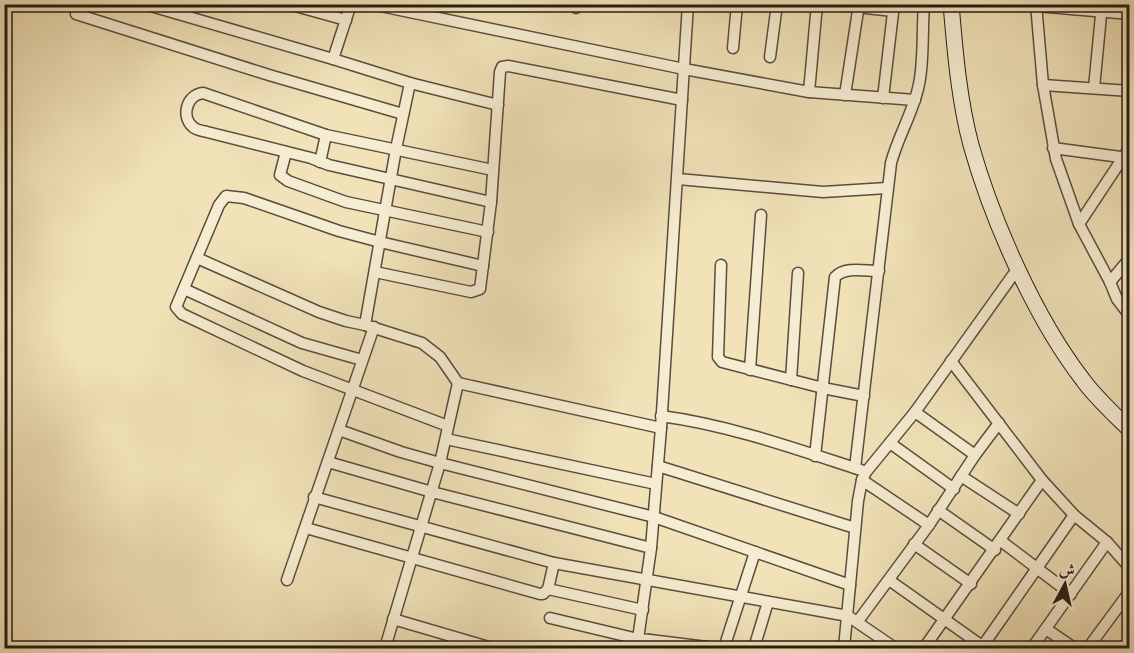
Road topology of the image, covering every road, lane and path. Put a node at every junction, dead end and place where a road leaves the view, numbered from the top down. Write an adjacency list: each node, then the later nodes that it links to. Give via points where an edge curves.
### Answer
1 (144, 4): 21 (street)
2 (288, 4): 18 (street)
3 (351, 4): 18 (street)
4 (371, 4): 22 (street)
5 (688, 4): 22 (street)
6 (737, 4): 19 (street)
7 (777, 4): 20 (street)
8 (817, 4): 27 (street)
9 (830, 4): 13 (street)
10 (924, 4): 31 (street, via 920,82)
11 (951, 4): 55 (main road, via 971,144)
12 (1036, 5): 15 (street); 24 (street)
13 (858, 6): 14 (street); 28 (street)
14 (893, 8): 29 (street)
15 (1102, 8): 17 (street); 25 (street)
16 (76, 14): 33 (street)
17 (1130, 14)
18 (346, 20): 21 (street)
19 (733, 48)
20 (770, 57)
21 (333, 59): 23 (street)
22 (684, 69): 27 (street); 30 (street)
23 (410, 84): 32 (street); 33 (street)
24 (1043, 86): 25 (street); 36 (street)
25 (1094, 88): 26 (street)
26 (1129, 90)
27 (809, 92): 28 (street)
28 (846, 95): 29 (street)
29 (883, 98): 31 (street)
30 (682, 100): 32 (street, via 502,66); 42 (street)
31 (915, 100): 44 (street, via 896,144)
32 (498, 105): 41 (street)
33 (403, 114): 37 (street)
34 (326, 135): 37 (street); 38 (street, via 213,95 195,94 190,98 187,114 194,128); 40 (street)
35 (1130, 147): 39 (street)
36 (1053, 148): 39 (street); 48 (street)
37 (396, 149): 41 (street); 43 (street)
38 (286, 152): 40 (street); 46 (street, via 280,170 282,178 332,198)
39 (1126, 158): 48 (street)
40 (320, 162): 43 (street)
41 (493, 170): 45 (street)
42 (678, 179): 44 (street, via 823,192); 72 (street)
43 (391, 180): 45 (street); 46 (street)
44 (887, 188): 56 (street)
45 (491, 202): 49 (street)
46 (385, 211): 49 (street); 50 (street)
47 (761, 215): 65 (street)
48 (1079, 224): 59 (street)
49 (488, 232): 53 (street)
50 (380, 242): 51 (street, via 244,198 226,196); 53 (street); 57 (street)
51 (197, 258): 60 (street); 62 (street, via 319,312)
52 (1128, 264): 59 (street)
53 (483, 266): 57 (street, via 480,289 471,292)
54 (721, 266): 65 (street, via 718,357 726,364)
55 (1018, 268): 64 (street); 76 (main road, via 1055,340 1083,381)
56 (879, 271): 68 (street, via 847,270 835,277); 70 (street)
57 (375, 272): 62 (street)
58 (798, 273): 66 (street)
59 (1110, 282): 61 (street)
60 (184, 289): 63 (street, via 302,343); 69 (street, via 176,307 182,314)
61 (1130, 316)
62 (370, 326): 63 (street); 67 (street, via 422,343 440,357)
63 (362, 360): 69 (street)
64 (951, 360): 71 (street); 73 (street)
65 (750, 370): 66 (street)
66 (790, 380): 68 (street)
67 (458, 383): 72 (street); 74 (street)
68 (823, 388): 70 (street); 80 (street)
69 (351, 390): 74 (street); 75 (street)
70 (864, 396): 84 (street)
71 (915, 412): 78 (street); 79 (street)
72 (661, 422): 80 (street, via 698,423); 83 (street)
73 (999, 423): 79 (street); 87 (street)
74 (448, 426): 77 (street)
75 (339, 430): 81 (street); 82 (street)
76 (1130, 430)
77 (446, 439): 82 (street); 88 (street)
78 (890, 443): 85 (street); 89 (street)
79 (975, 455): 86 (street)
80 (815, 456): 84 (street)
81 (328, 462): 90 (street); 91 (street)
82 (440, 463): 90 (street); 95 (street)
83 (658, 466): 88 (street); 99 (street)
84 (855, 468): 85 (street)
85 (864, 476): 96 (street); 99 (street)
86 (961, 476): 89 (street); 93 (street)
87 (1042, 480): 93 (street); 94 (street)
88 (656, 484): 95 (street)
89 (954, 489): 92 (street)
90 (432, 492): 97 (street); 103 (street)
91 (314, 497): 97 (street); 98 (street)
92 (938, 510): 96 (street); 102 (street)
93 (1019, 514): 102 (street)
94 (1074, 515): 100 (street); 107 (street)
95 (654, 517): 103 (street); 104 (street)
96 (929, 525): 101 (street)
97 (422, 526): 105 (street); 106 (street)
98 (306, 528): 105 (street); 110 (street)
99 (855, 528): 113 (street)
100 (1107, 542): 108 (street); 116 (street)
101 (914, 544): 109 (street); 112 (street)
102 (998, 546): 107 (street); 112 (street)
103 (651, 548): 111 (street)
104 (755, 552): 113 (street); 117 (street)
105 (412, 558): 114 (street, via 540,594); 121 (street)
106 (554, 562): 111 (street); 114 (street)
107 (1036, 568): 116 (street); 136 (street)
108 (1130, 568)
109 (890, 579): 122 (street); 123 (street)
110 (287, 580)
111 (647, 580): 117 (street); 119 (street)
112 (971, 584): 123 (street)
113 (850, 585): 122 (street)
114 (548, 589): 119 (street)
115 (1130, 591): 139 (street)
116 (1071, 594): 124 (street)
117 (742, 597): 118 (street); 131 (street)
118 (768, 602): 122 (street); 132 (street)
119 (643, 610): 125 (street)
120 (550, 618): 125 (street)
121 (393, 619): 126 (street); 128 (street)
122 (853, 619): 133 (street); 134 (street)
123 (945, 620): 135 (street); 136 (street)
124 (1046, 629): 137 (street); 138 (street)
125 (638, 639): 127 (street)
126 (454, 643): 129 (street)
127 (649, 644): 130 (street)
128 (385, 648)
129 (488, 648)
130 (715, 648)
131 (724, 648)
132 (754, 648)
133 (844, 648)
134 (895, 648)
135 (924, 648)
136 (983, 648)
137 (1032, 648)
138 (1074, 648)
139 (1088, 648)

